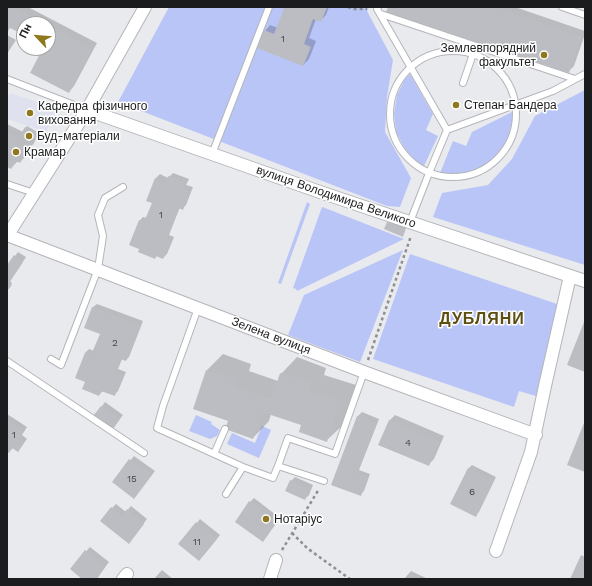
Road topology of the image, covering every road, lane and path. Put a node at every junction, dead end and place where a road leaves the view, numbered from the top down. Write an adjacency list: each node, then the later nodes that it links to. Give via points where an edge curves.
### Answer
1 (145, 7): 16 (street)
2 (269, 7): 18 (lane)
3 (348, 7): 5 (path)
4 (562, 7): 7 (lane)
5 (378, 8): 6 (lane)
6 (381, 14): 8 (lane); 10 (lane)
7 (585, 15)
8 (476, 46): 9 (lane); 13 (lane)
9 (473, 54): 10 (lane, via 457,51 440,52); 14 (lane); 15 (lane, via 489,61 502,73 511,87)
10 (411, 67): 17 (lane); 19 (lane, via 399,81 392,98 390,116 393,134 401,150 413,164)
11 (585, 74): 13 (lane)
12 (7, 79): 16 (lane)
13 (575, 79): 15 (lane, via 552,91)
14 (463, 83)
15 (516, 104): 17 (lane); 19 (lane, via 516,123 510,142 500,158 467,176 448,177)
16 (87, 110): 18 (street, вулиця Володимира Великого); 22 (street)
17 (447, 130): 19 (lane)
18 (212, 154): 23 (street, вулиця Володимира Великого)
19 (429, 173): 23 (lane)
20 (7, 184): 22 (lane)
21 (123, 187): 25 (lane, via 105,198 98,215 103,236)
22 (34, 193): 24 (street)
23 (413, 223): 26 (street, вулиця Володимира Великого); 31 (path)
24 (7, 236): 25 (street, Зелена вулиця)
25 (98, 269): 28 (street, Зелена вулиця); 29 (lane, via 60,365)
26 (570, 276): 27 (street, вулиця Володимира Великого); 33 (street)
27 (585, 281)
28 (198, 308): 31 (street, Зелена вулиця); 35 (lane, via 157,428)
29 (50, 359)
30 (7, 361): 34 (lane)
31 (364, 372): 33 (street, Зелена вулиця); 36 (lane, via 335,454 288,438)
32 (225, 429): 35 (lane)
33 (536, 435): 41 (street)
34 (144, 453)
35 (214, 454): 37 (lane)
36 (278, 466): 37 (lane, via 273,478); 38 (lane)
37 (243, 467): 39 (lane)
38 (324, 481): 40 (path)
39 (226, 494)
40 (292, 533): 42 (path); 44 (path, via 307,548)
41 (496, 551)
42 (276, 560): 43 (street)
43 (270, 579)
44 (350, 579)

